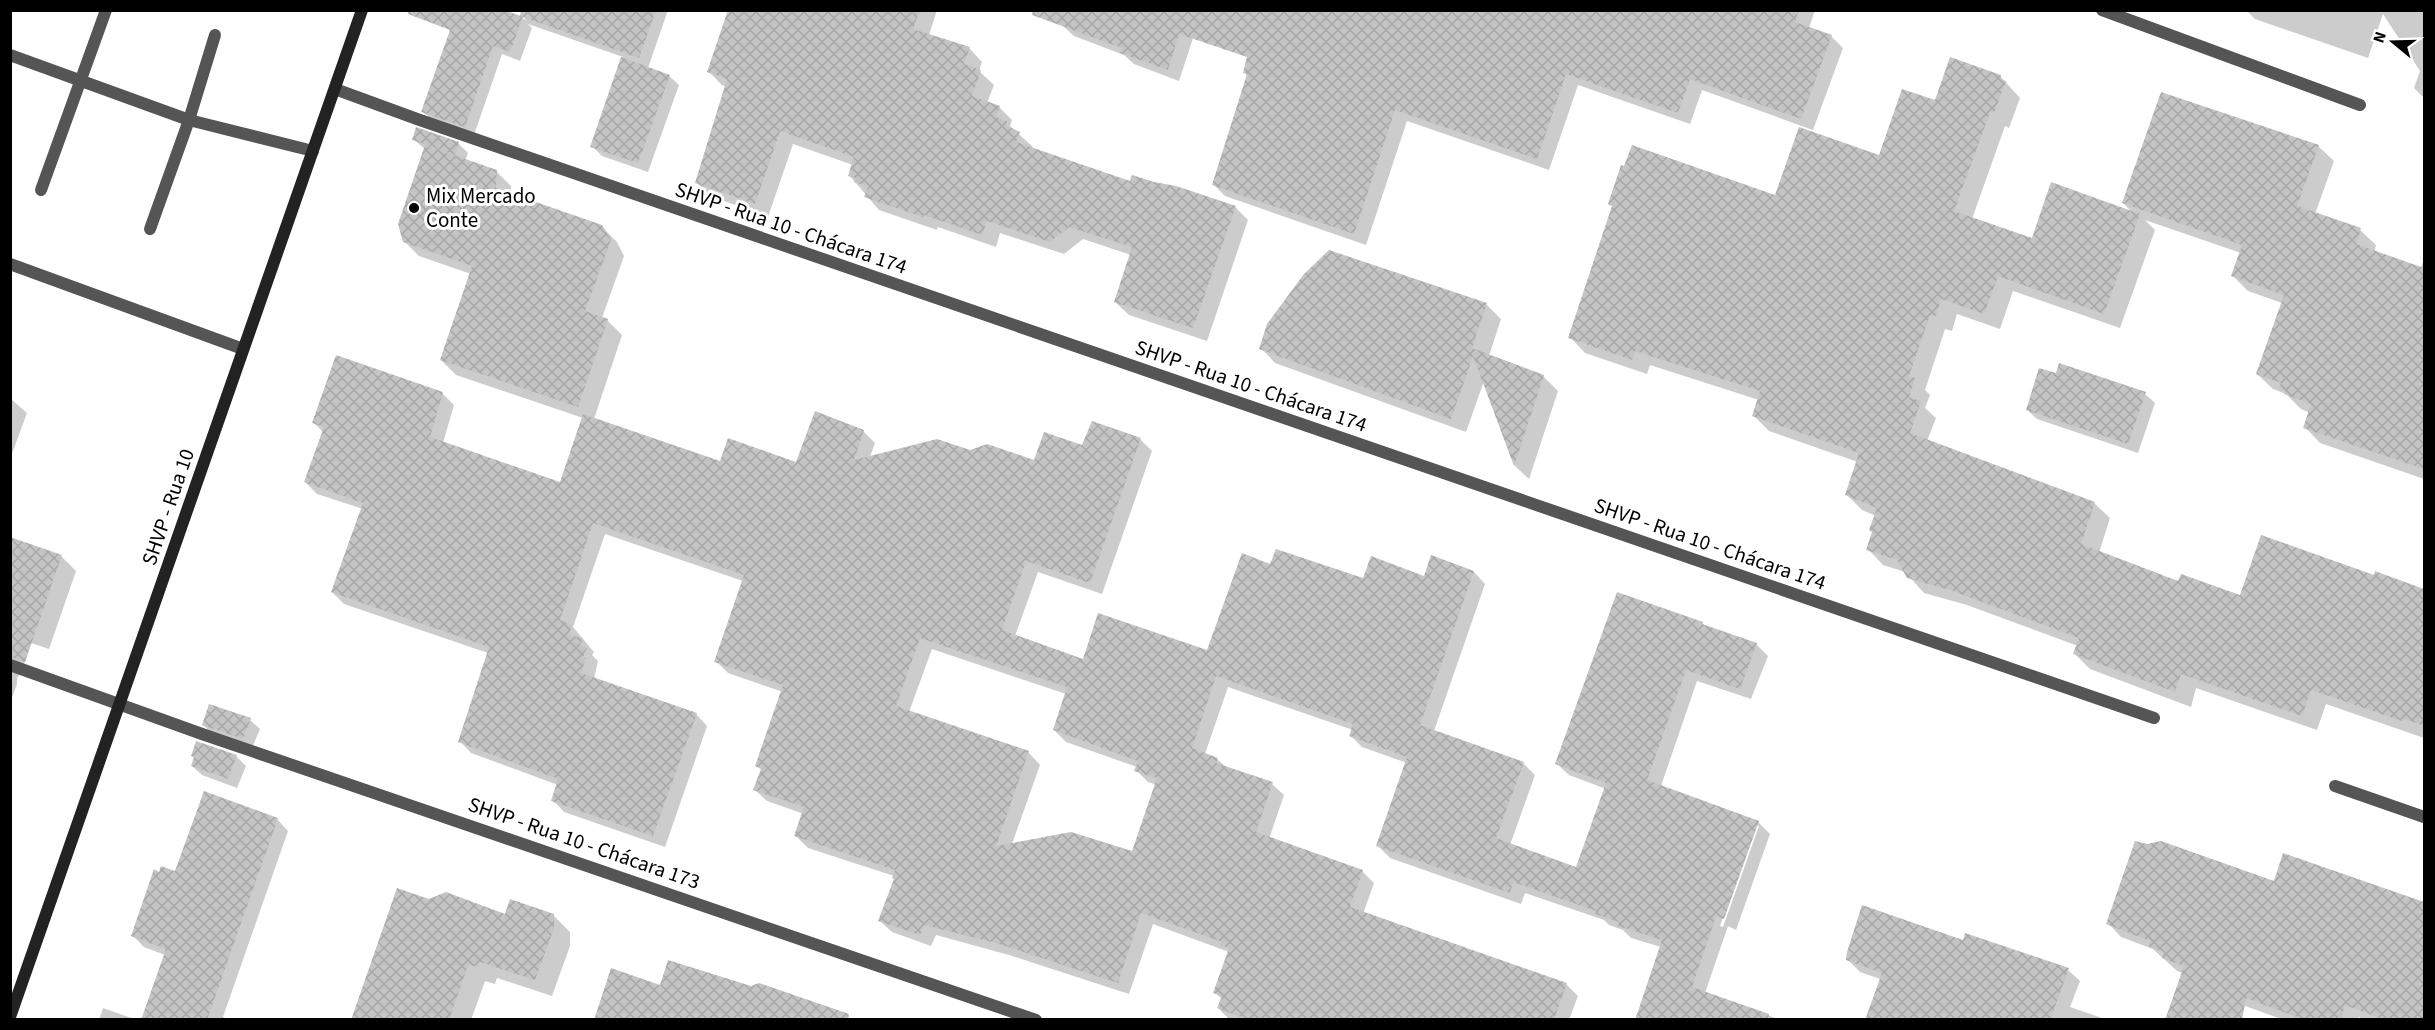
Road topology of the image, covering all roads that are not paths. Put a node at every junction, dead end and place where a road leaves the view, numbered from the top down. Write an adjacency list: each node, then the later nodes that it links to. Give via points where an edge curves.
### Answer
1 (105, 10): 6 (street)
2 (362, 10): 7 (street, SHVP - Rua 10)
3 (2102, 10): 8 (street)
4 (215, 35): 9 (street)
5 (10, 55): 6 (street)
6 (81, 80): 9 (street); 11 (street)
7 (335, 89): 10 (street, SHVP - Rua 10); 17 (street, SHVP - Rua 10 - Chácara 174)
8 (2360, 105)
9 (189, 120): 10 (street); 12 (street)
10 (313, 151): 14 (street, SHVP - Rua 10)
11 (41, 190)
12 (150, 229)
13 (10, 264): 14 (street)
14 (243, 350): 16 (street, SHVP - Rua 10)
15 (10, 665): 16 (street, SHVP - Rua 10 - Chácara 173)
16 (120, 703): 20 (street, SHVP - Rua 10); 21 (street, SHVP - Rua 10 - Chácara 173)
17 (2154, 718)
18 (2335, 786): 19 (street)
19 (2424, 817)
20 (10, 1017)
21 (1036, 1020)

